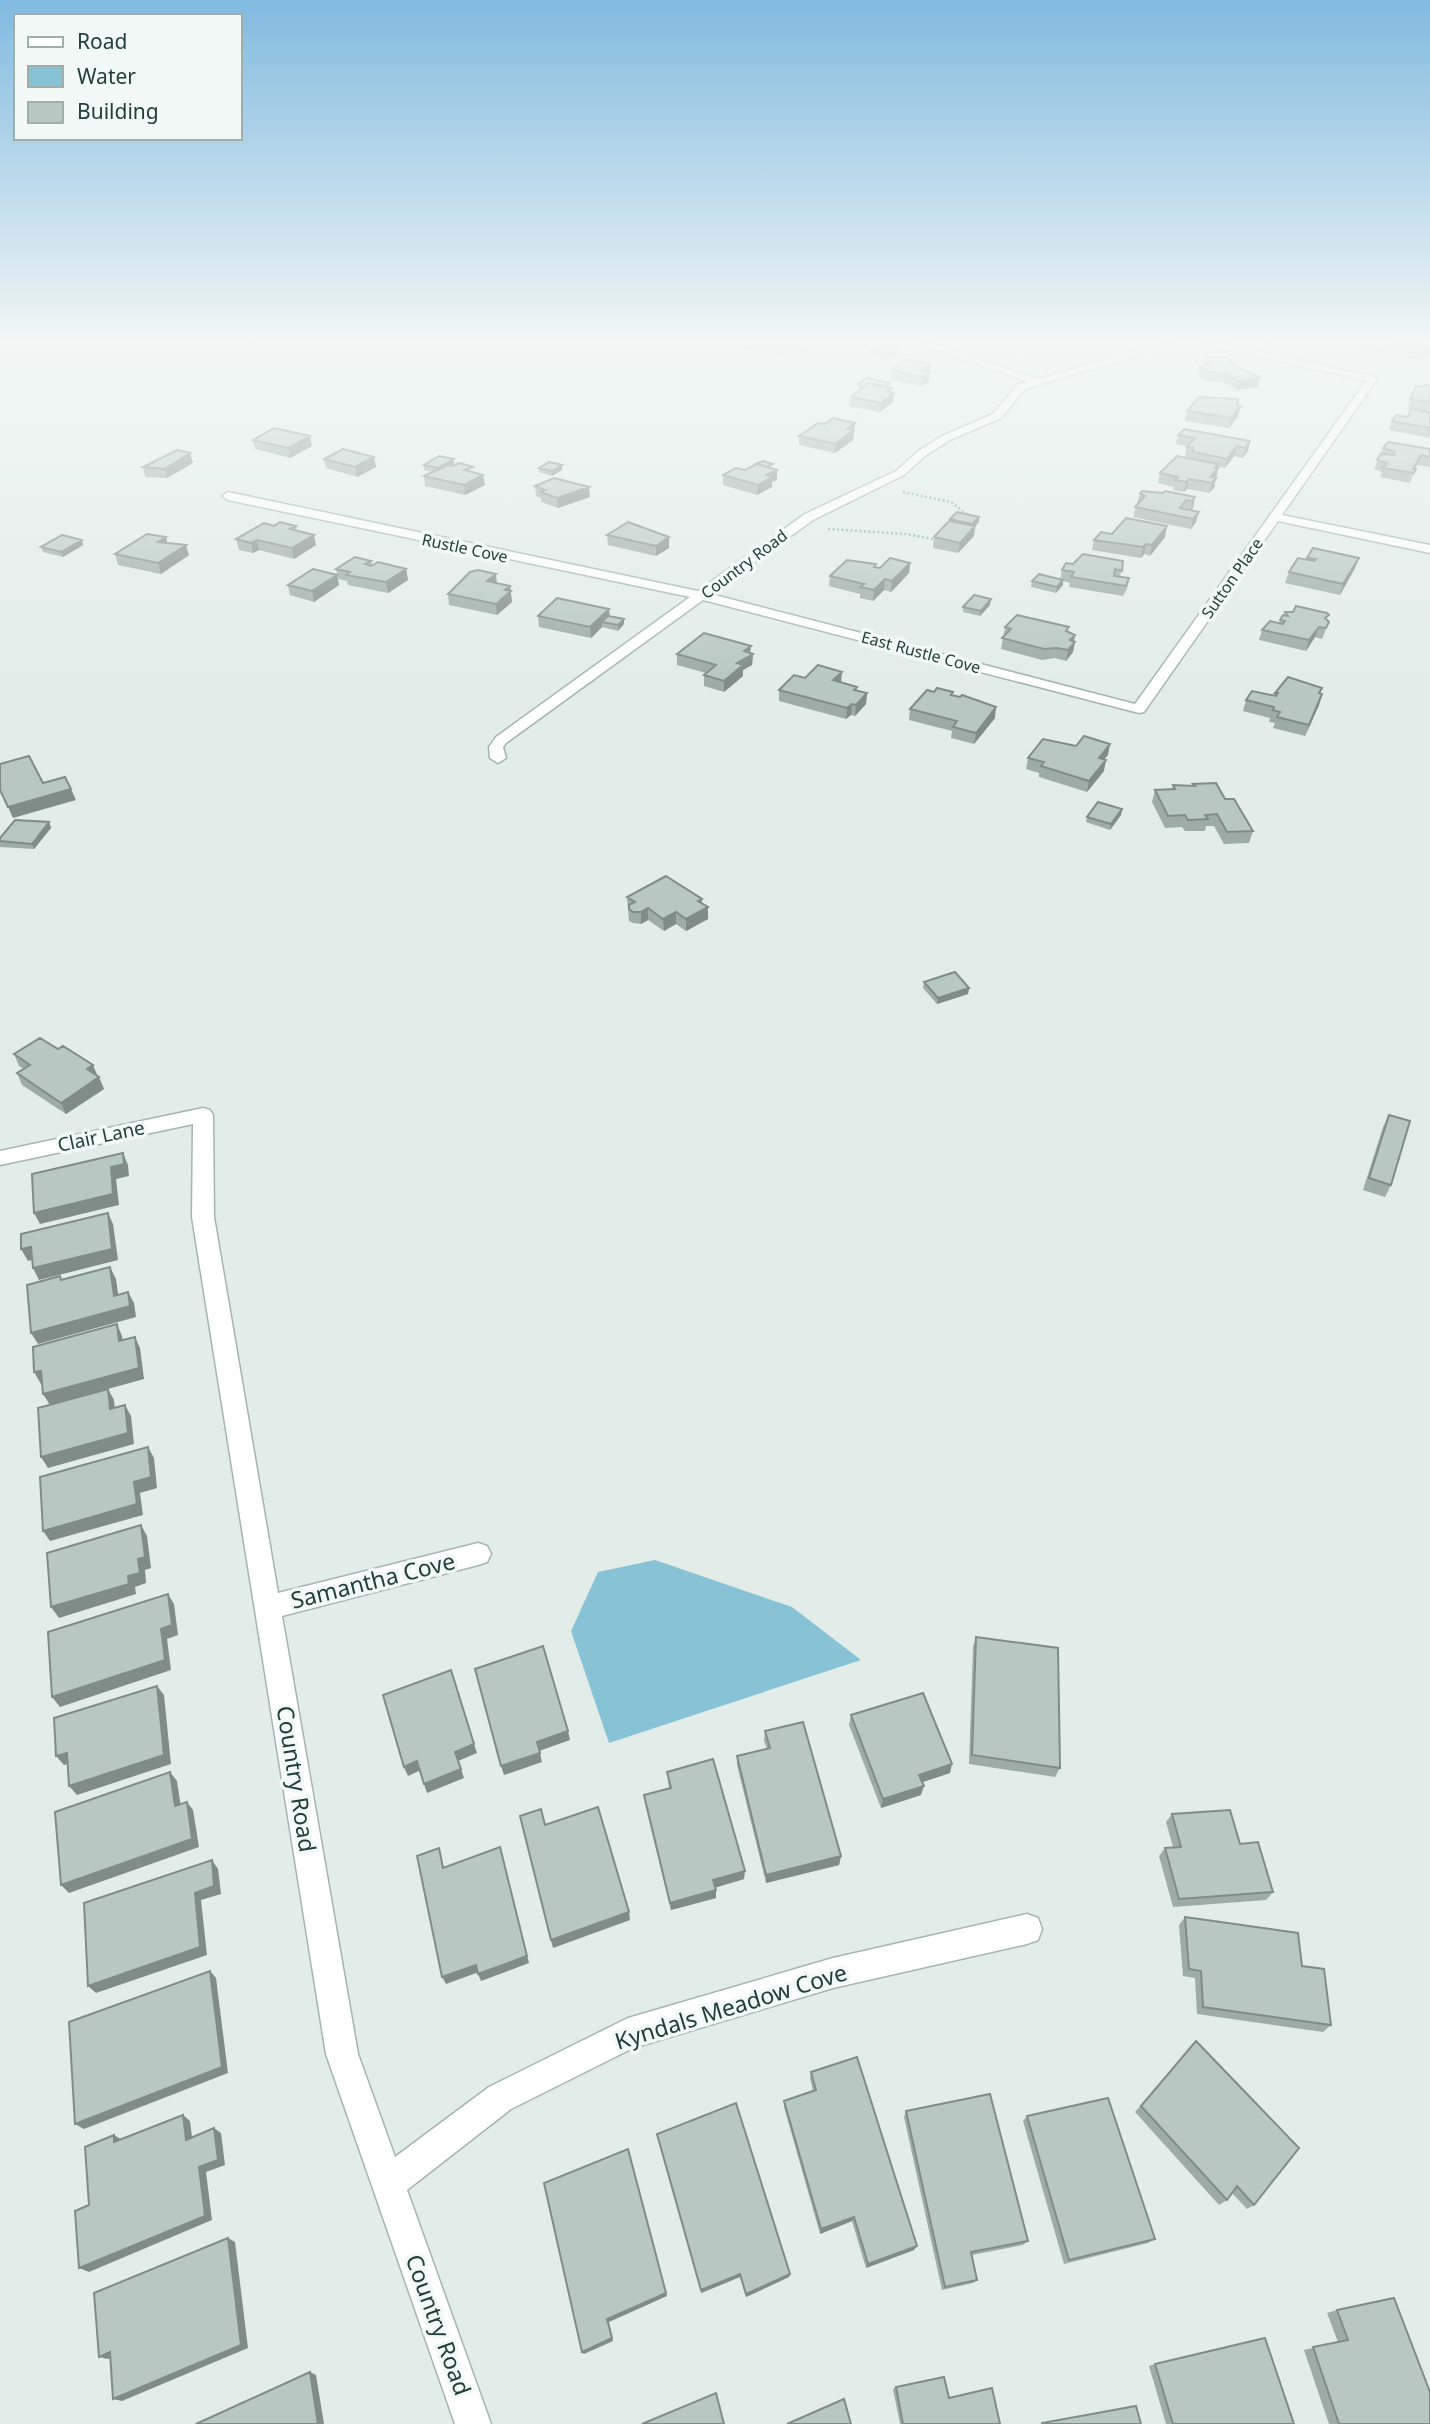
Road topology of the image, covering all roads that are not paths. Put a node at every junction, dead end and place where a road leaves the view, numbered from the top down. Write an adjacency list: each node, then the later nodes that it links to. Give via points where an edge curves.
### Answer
1 (918, 457): 6 (street, Country Road, via 879,484 800,523)
2 (1317, 457): 4 (street, Sutton Place)
3 (228, 496): 6 (street, Rustle Cove)
4 (1275, 517): 5 (street); 7 (street, Sutton Place)
5 (1430, 549)
6 (702, 596): 7 (street, East Rustle Cove); 8 (street, Country Road, via 501,740 496,747)
7 (1139, 709)
8 (498, 758)
9 (203, 1115): 10 (street, Clair Lane); 12 (street, Country Road, via 203,1217)
10 (0, 1158)
11 (478, 1554): 12 (street, Samantha Cove)
12 (268, 1608): 14 (street, Country Road, via 342,2054)
13 (1027, 1929): 14 (street, Kyndals Meadow Cove, via 833,1973 628,2034 500,2098)
14 (388, 2184): 15 (street, Country Road)
15 (473, 2424)

